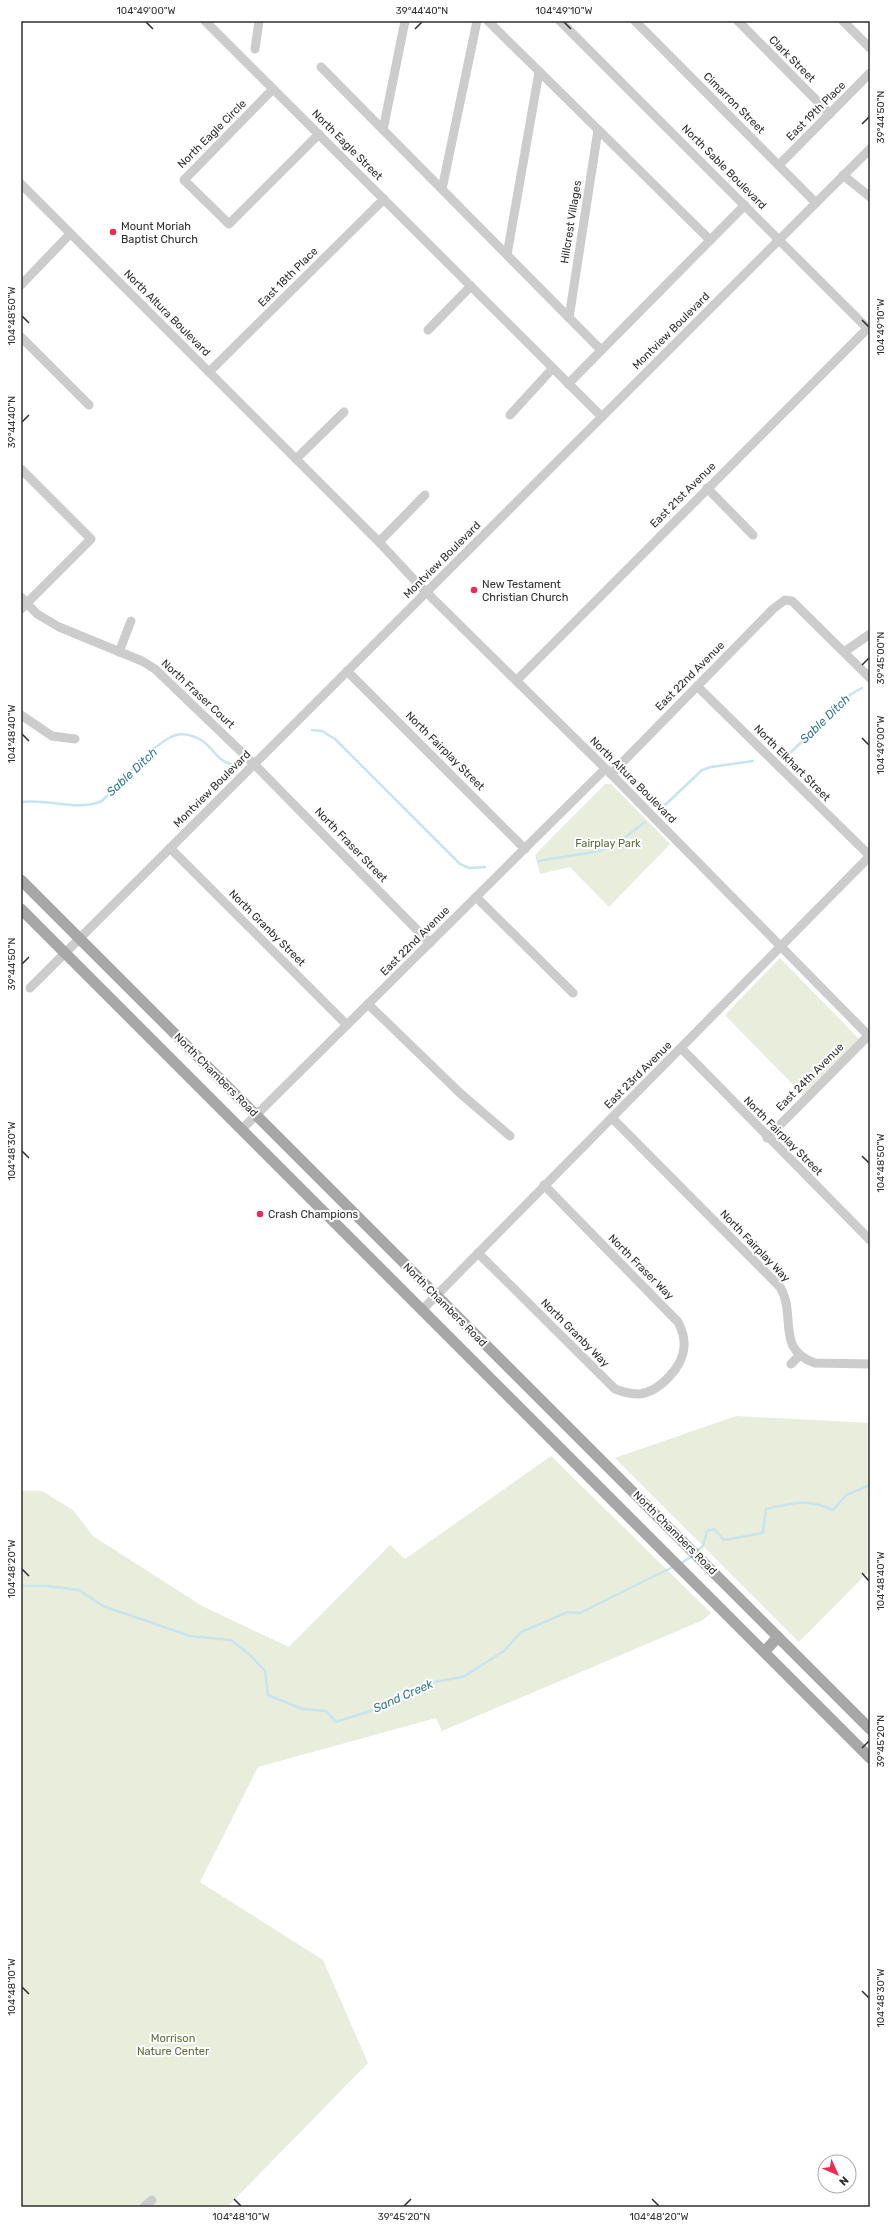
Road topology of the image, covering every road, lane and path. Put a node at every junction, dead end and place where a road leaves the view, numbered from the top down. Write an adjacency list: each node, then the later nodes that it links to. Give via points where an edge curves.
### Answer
1 (205, 21): 15 (street, North Eagle Street)
2 (259, 21): 11 (street)
3 (405, 21): 17 (street)
4 (477, 21): 24 (street)
5 (488, 21): 13 (street)
6 (560, 21): 28 (street, North Sable Boulevard)
7 (634, 21): 21 (street, Cimarron Street)
8 (738, 21): 16 (street, Clark Street)
9 (843, 21): 10 (street)
10 (870, 48)
11 (255, 49)
12 (322, 67): 17 (street)
13 (539, 72): 18 (street); 32 (street)
14 (870, 73): 16 (street, East 19th Place)
15 (273, 89): 19 (street, North Eagle Street); 19 (street, North Eagle Circle, via 184,180 228,224)
16 (830, 114): 21 (street, East 19th Place)
17 (383, 130): 24 (street)
18 (598, 130): 30 (street); 35 (street, Hillcrest Villages)
19 (318, 134): 26 (street, North Eagle Street)
20 (870, 149): 22 (street, Montview Boulevard)
21 (779, 165): 27 (street, Cimarron Street)
22 (844, 175): 25 (street); 27 (street, Montview Boulevard)
23 (21, 184): 29 (street, North Altura Boulevard)
24 (442, 190): 32 (street)
25 (870, 197)
26 (384, 199): 34 (street, North Eagle Street); 41 (street, East 18th Place)
27 (816, 203): 31 (street, Montview Boulevard)
28 (745, 205): 30 (street); 31 (street, North Sable Boulevard)
29 (70, 234): 33 (street); 41 (street, North Altura Boulevard)
30 (710, 240): 39 (street)
31 (779, 240): 37 (street, North Sable Boulevard); 46 (street, Montview Boulevard)
32 (507, 255): 35 (street)
33 (21, 285)
34 (471, 286): 36 (street); 40 (street, North Eagle Street)
35 (569, 318): 39 (street)
36 (428, 330)
37 (869, 330): 49 (street, East 21st Avenue)
38 (21, 337): 43 (street)
39 (601, 350): 42 (street)
40 (552, 369): 42 (street, North Eagle Street); 45 (street)
41 (209, 372): 47 (street, North Altura Boulevard)
42 (568, 384): 46 (street, North Eagle Street)
43 (89, 405)
44 (344, 412): 47 (street)
45 (510, 415)
46 (602, 416): 53 (street, Montview Boulevard)
47 (296, 459): 52 (street, North Altura Boulevard)
48 (21, 469): 54 (street, via 91,539)
49 (707, 488): 51 (street); 61 (street, East 21st Avenue)
50 (425, 496): 52 (street)
51 (753, 535)
52 (379, 542): 53 (street, North Altura Boulevard)
53 (426, 592): 59 (street, Montview Boulevard); 61 (street, North Altura Boulevard)
54 (23, 603): 57 (street, North Fraser Court, via 59,628)
55 (131, 621): 57 (street)
56 (870, 634): 58 (street)
57 (119, 652): 65 (street, North Fraser Court, via 154,669)
58 (844, 652): 60 (street); 62 (street, East 22nd Avenue, via 790,600 782,601)
59 (347, 671): 65 (street, Montview Boulevard); 68 (street, North Fairplay Street)
60 (870, 678)
61 (517, 680): 66 (street, North Altura Boulevard)
62 (697, 686): 66 (street, East 22nd Avenue); 69 (street, North Elkhart Street)
63 (21, 715): 64 (street, via 52,736)
64 (75, 739)
65 (254, 764): 67 (street, Montview Boulevard); 74 (street, North Fraser Street)
66 (608, 771): 68 (street, East 22nd Avenue); 75 (street, North Altura Boulevard)
67 (170, 848): 73 (street, Montview Boulevard); 80 (street, North Granby Street)
68 (525, 848): 71 (street, East 22nd Avenue)
69 (870, 856): 75 (street, East 23rd Avenue)
70 (21, 880): 73 (main road, North Chambers Road)
71 (476, 897): 74 (street, East 22nd Avenue); 78 (street)
72 (21, 909): 76 (main road, North Chambers Road)
73 (79, 938): 76 (street, Montview Boulevard); 83 (main road, North Chambers Road)
74 (430, 943): 79 (street, East 22nd Avenue)
75 (781, 945): 81 (street, North Altura Boulevard); 82 (street, East 23rd Avenue)
76 (64, 953): 77 (street, Montview Boulevard); 85 (main road, North Chambers Road)
77 (30, 988)
78 (573, 993)
79 (368, 1004): 80 (street, East 22nd Avenue); 86 (street)
80 (347, 1025): 83 (street, East 22nd Avenue)
81 (870, 1035): 87 (street, East 24th Avenue)
82 (681, 1048): 84 (street, East 23rd Avenue); 87 (street, North Fairplay Street)
83 (256, 1115): 85 (street, East 22nd Avenue); 91 (main road, North Chambers Road)
84 (612, 1118): 88 (street, East 23rd Avenue); 93 (street, North Fairplay Way, via 780,1287 787,1302 790,1338)
85 (242, 1129): 92 (main road, North Chambers Road)
86 (510, 1136)
87 (767, 1138): 89 (street, North Fairplay Street)
88 (544, 1185): 90 (street, East 23rd Avenue); 96 (street, North Fraser Way, via 678,1322 683,1337 683,1352 678,1366)
89 (870, 1240)
90 (478, 1253): 91 (street, East 23rd Avenue); 96 (street, North Granby Way, via 615,1389 628,1394 644,1393 658,1386)
91 (436, 1295): 92 (street, East 23rd Avenue); 97 (main road, North Chambers Road)
92 (422, 1310): 98 (main road, North Chambers Road)
93 (800, 1354): 94 (street); 95 (street, via 816,1363)
94 (791, 1364)
95 (870, 1364)
96 (667, 1377)
97 (778, 1637): 98 (main road); 99 (main road, North Chambers Road)
98 (764, 1652): 100 (main road, North Chambers Road)
99 (870, 1729)
100 (870, 1758)
101 (152, 2200): 102 (street)
102 (144, 2207)

